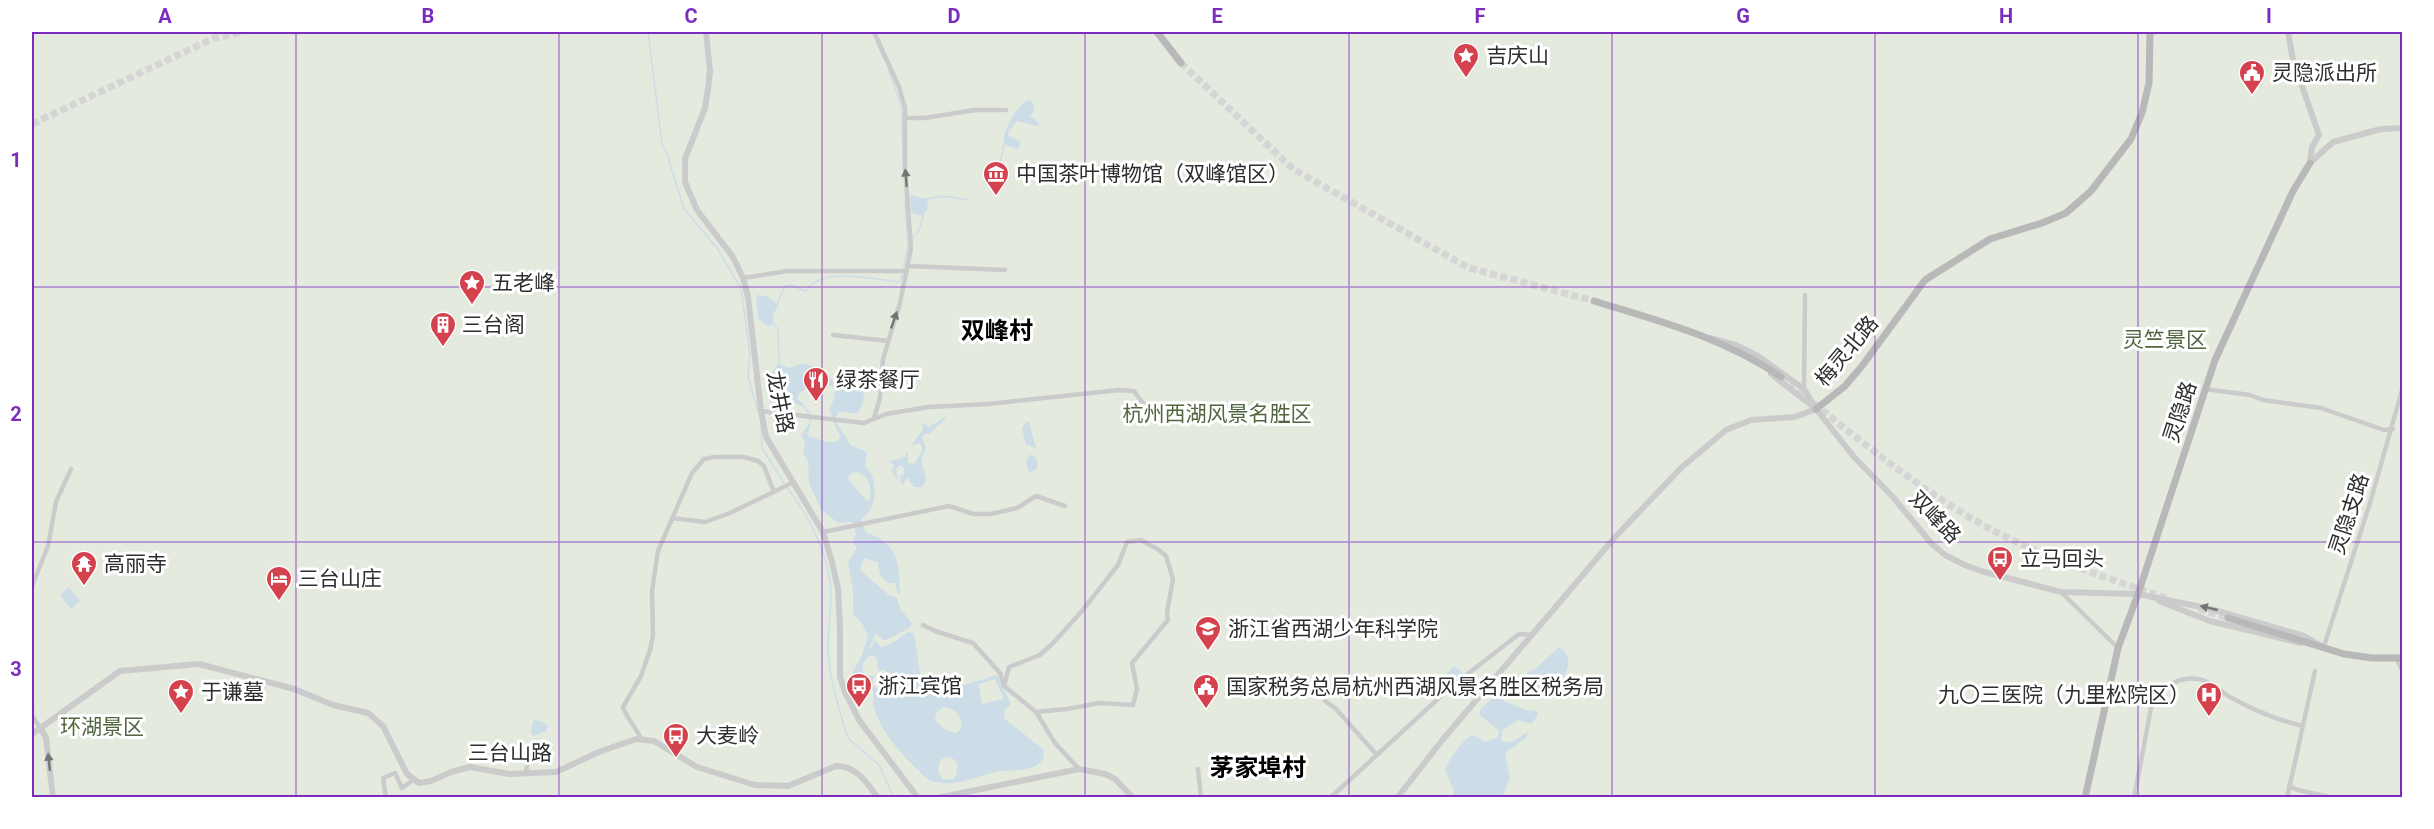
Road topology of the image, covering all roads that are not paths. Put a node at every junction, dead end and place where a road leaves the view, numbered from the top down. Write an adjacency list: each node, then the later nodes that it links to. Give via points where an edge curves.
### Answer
1 (706, 32): 15 (street, 龙井路, via 710,71 705,108 683,173 697,210 733,257)
2 (1157, 32): 6 (main road)
3 (2150, 32): 26 (main road, 梅灵北路, via 2149,83 2142,113 2131,139 2091,191 2066,213 1990,238 1925,280 1845,386)
4 (2288, 32): 10 (street, via 2293,60)
5 (876, 34): 8 (street, via 899,87)
6 (1181, 63)
7 (1006, 110): 8 (street)
8 (905, 118): 14 (street, one-way to 8, via 911,239)
9 (2403, 128): 11 (street, via 2381,129)
10 (2319, 135): 11 (street); 12 (street)
11 (2333, 142): 12 (street)
12 (2310, 163): 23 (main road, 灵隐路, via 2292,191)
13 (1005, 270): 14 (street)
14 (905, 271): 15 (street, via 787,271); 20 (street, one-way to 14)
15 (743, 278): 27 (street, 龙井路)
16 (1805, 295): 22 (street)
17 (1594, 301): 19 (main road)
18 (833, 335): 20 (street)
19 (1702, 336): 21 (main road, via 1737,350); 22 (street, via 1758,356); 26 (street, via 1758,366)
20 (888, 341): 28 (street)
21 (1781, 377)
22 (1804, 389): 26 (street)
23 (2205, 389): 30 (street, via 2321,408 2384,430); 39 (main road, 灵隐路)
24 (2403, 390): 25 (street, 灵隐支路)
25 (2400, 408): 30 (street, 灵隐支路)
26 (1815, 409): 38 (street, 双峰路, via 1945,555 1981,571); 42 (street, 梅灵北路, via 1795,417 1751,420 1726,430 1682,466 1616,536)
27 (761, 411): 28 (street, via 856,423); 32 (street, 龙井路, via 766,437)
28 (874, 418): 29 (street, via 929,407 1119,390 1134,391)
29 (1162, 419)
30 (2393, 429): 43 (street, 灵隐支路)
31 (72, 469): 37 (street, via 56,502 48,546)
32 (788, 484): 33 (street); 36 (street, 龙井路)
33 (774, 492): 35 (street, via 705,522); 35 (street, via 764,466 758,461 744,457 704,459 687,481)
34 (1065, 507): 36 (street, via 1036,496 1017,508 991,514 950,507)
35 (672, 518): 55 (street, via 658,551 650,650 623,707)
36 (823, 532): 66 (street, 龙井路, via 838,589 840,676 845,692 859,720)
37 (32, 586)
38 (2061, 592): 39 (street, 双峰路); 44 (street)
39 (2138, 594): 43 (street, one-way to 39, via 2304,636 2211,609); 43 (street, via 2210,621); 44 (main road, 灵隐路)
40 (2228, 618): 43 (main road)
41 (924, 625): 48 (street, via 973,643 1000,673)
42 (1533, 635): 56 (street, via 1519,634 1451,687); 71 (street, 梅灵北路)
43 (2324, 646): 45 (main road, via 2356,657)
44 (2118, 648): 72 (main road, 灵隐路)
45 (2400, 659): 46 (street)
46 (2403, 670)
47 (2315, 671): 52 (street)
48 (1004, 686): 51 (street); 51 (street, via 1009,667 1040,655 1082,611 1118,565 1127,542 1141,540 1159,550 1172,571 1168,620 1132,663 1137,689 1132,705 1100,703)
49 (1325, 701): 56 (street)
50 (32, 702): 53 (street, via 32,715)
51 (1036, 712): 59 (street)
52 (2302, 726): 62 (street); 73 (street, via 2262,713 2199,679 2175,682 2155,697 2151,708)
53 (40, 728): 54 (street); 61 (street, via 120,671 199,664 368,713 383,726); 63 (street, one-way to 53, via 46,737)
54 (32, 734)
55 (641, 739): 60 (street, 三台山路, via 599,752 556,772); 65 (street, via 654,741 697,767 755,785 788,786 843,766 861,776)
56 (1377, 755): 70 (street)
57 (528, 756): 60 (street)
58 (1198, 768): 69 (street)
59 (1079, 769): 67 (street); 68 (street, via 1115,779)
60 (526, 774): 61 (street, 三台山路, via 470,767 431,782)
61 (413, 780): 64 (street, via 402,788 395,773 383,778)
62 (2289, 786): 74 (street); 75 (street)
63 (53, 798)
64 (386, 798)
65 (878, 798)
66 (918, 798)
67 (937, 798)
68 (1133, 798)
69 (1201, 798)
70 (1330, 798)
71 (1397, 798)
72 (2085, 798)
73 (2134, 798)
74 (2287, 798)
75 (2334, 798)

